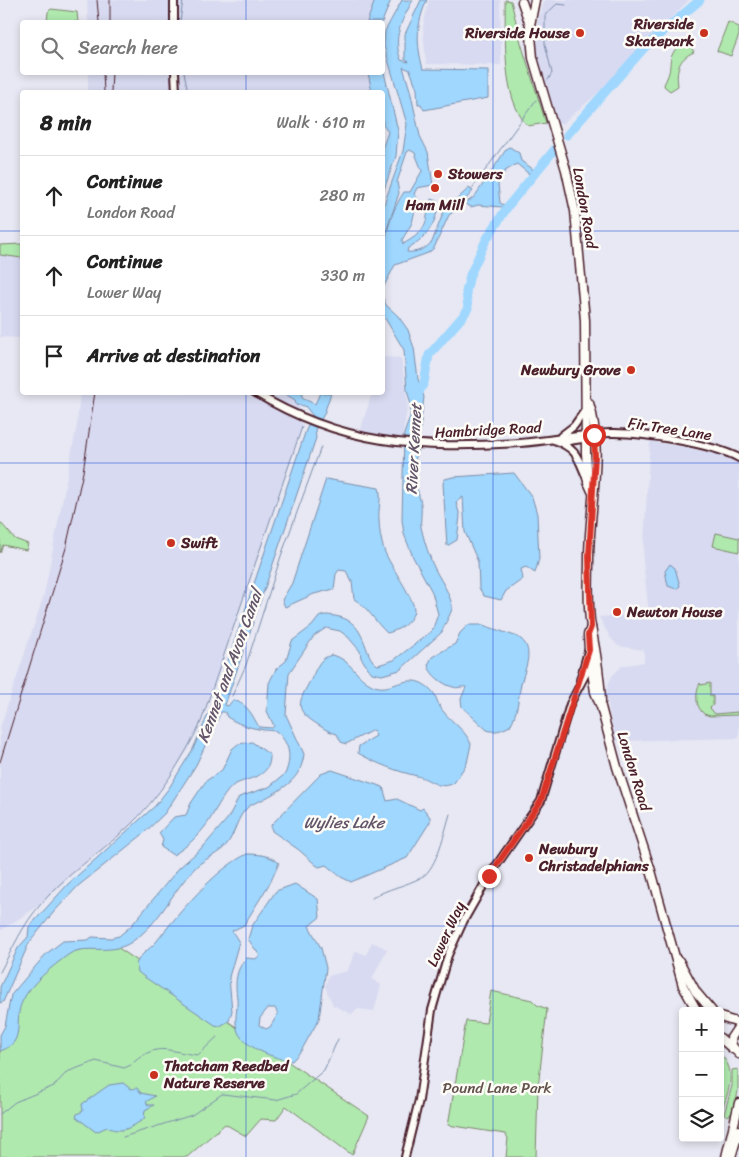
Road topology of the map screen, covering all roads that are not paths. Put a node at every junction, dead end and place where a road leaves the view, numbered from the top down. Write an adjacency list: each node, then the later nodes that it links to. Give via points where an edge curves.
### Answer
1 (174, 0): 4 (street)
2 (535, 0): 3 (main road, via 529,3); 5 (main road, London Road)
3 (521, 1): 5 (main road, London Road)
4 (174, 20)
5 (530, 26): 9 (main road, London Road, via 533,58 575,211)
6 (174, 75): 7 (street)
7 (176, 90)
8 (260, 395): 12 (street, Hambridge Road, via 308,421 366,438 453,446)
9 (588, 399): 10 (main road, London Road); 11 (main road, London Road, via 592,412)
10 (587, 409): 11 (main road, London Road); 12 (street)
11 (589, 436): 12 (street, Hambridge Road); 13 (street, Fir Tree Lane, via 615,433 694,444); 14 (main road, London Road); 15 (main road, London Road, via 595,456)
12 (558, 440): 14 (street, via 578,455)
13 (739, 458)
14 (588, 482): 15 (main road, London Road)
15 (592, 492): 16 (main road, London Road, via 589,556)
16 (592, 650): 17 (main road, London Road); 18 (street, Lower Way); 20 (main road, London Road)
17 (591, 665): 18 (street, Lower Way); 19 (main road, London Road)
18 (580, 683): 19 (street, via 587,682); 30 (street, Lower Way, via 570,704 541,801 483,886 452,943 442,969 432,1010 419,1100)
19 (593, 686): 20 (main road, London Road)
20 (601, 707): 21 (main road, London Road)
21 (675, 955): 22 (main road, via 683,986); 23 (main road)
22 (695, 1007)
23 (709, 1007)
24 (724, 1019): 25 (main road)
25 (739, 1025): 27 (main road, via 731,1038)
26 (724, 1042): 27 (main road)
27 (738, 1054)
28 (739, 1103): 31 (main road)
29 (739, 1130): 32 (main road)
30 (404, 1157)
31 (726, 1157)
32 (732, 1157)

